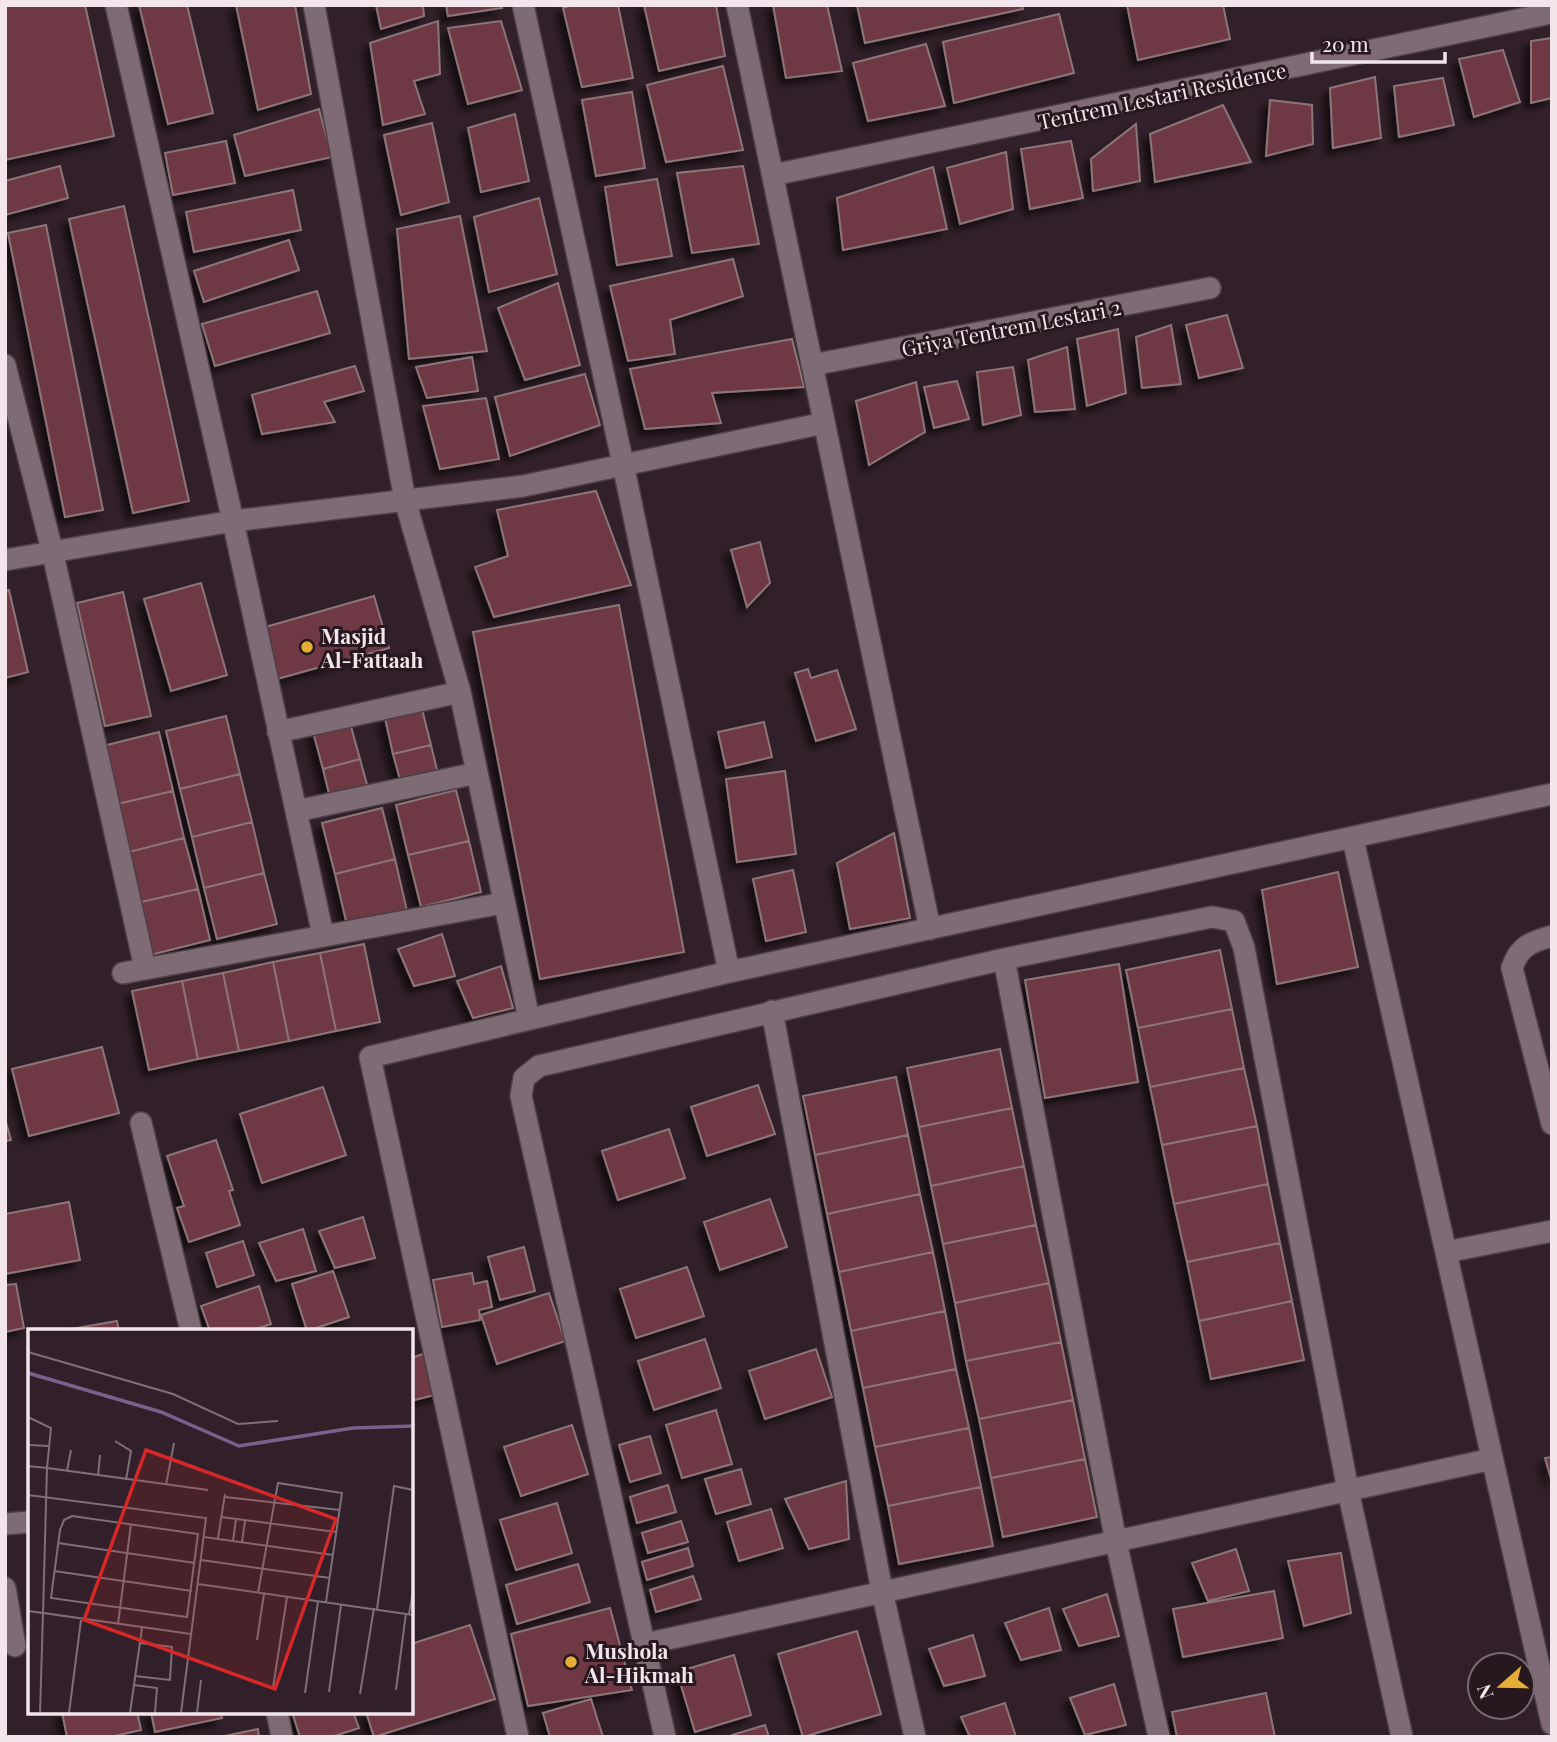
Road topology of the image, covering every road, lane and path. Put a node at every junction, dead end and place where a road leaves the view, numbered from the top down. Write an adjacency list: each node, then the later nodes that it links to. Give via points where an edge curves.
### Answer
1 (116, 5): 13 (street)
2 (314, 5): 12 (street)
3 (523, 5): 11 (street)
4 (737, 5): 6 (street)
5 (1550, 13): 6 (street, Tentrem Lestari Residence)
6 (773, 175): 9 (street)
7 (1210, 288): 9 (street, Griya Tentrem Lestari 2)
8 (5, 365): 14 (street)
9 (812, 365): 10 (street)
10 (824, 423): 11 (street); 23 (street)
11 (623, 464): 12 (street, via 523,486); 28 (street)
12 (405, 500): 13 (street); 16 (street)
13 (233, 521): 14 (street); 17 (street)
14 (53, 554): 15 (street); 27 (street)
15 (5, 561)
16 (460, 692): 17 (street); 18 (street)
17 (278, 732): 20 (street)
18 (477, 773): 20 (street); 22 (street)
19 (1552, 794): 21 (street)
20 (296, 811): 24 (street)
21 (1353, 839): 23 (street); 35 (street)
22 (503, 903): 24 (street); 31 (street)
23 (930, 929): 28 (street)
24 (323, 935): 27 (street)
25 (1552, 936): 33 (street, via 1530,942 1517,952 1512,968)
26 (1004, 959): 30 (street); 38 (street, via 1212,917 1234,921 1244,948); 41 (street)
27 (145, 968): 29 (street)
28 (729, 972): 31 (street)
29 (123, 973)
30 (772, 1012): 43 (street); 44 (street, via 539,1066 524,1078 522,1096)
31 (529, 1019): 49 (street, via 370,1057)
32 (141, 1123): 36 (street)
33 (1552, 1124)
34 (1552, 1231): 35 (street)
35 (1446, 1252): 37 (street)
36 (191, 1329)
37 (1492, 1459): 38 (street); 47 (street)
38 (1348, 1490): 41 (street); 53 (street)
39 (28, 1522): 40 (street)
40 (5, 1524)
41 (1116, 1542): 43 (street); 52 (street)
42 (5, 1588): 45 (street)
43 (882, 1591): 44 (street); 51 (street)
44 (645, 1644): 50 (street)
45 (15, 1646)
46 (277, 1714): 48 (street)
47 (1552, 1724)
48 (282, 1737)
49 (518, 1737)
50 (665, 1737)
51 (915, 1737)
52 (1159, 1737)
53 (1402, 1737)

